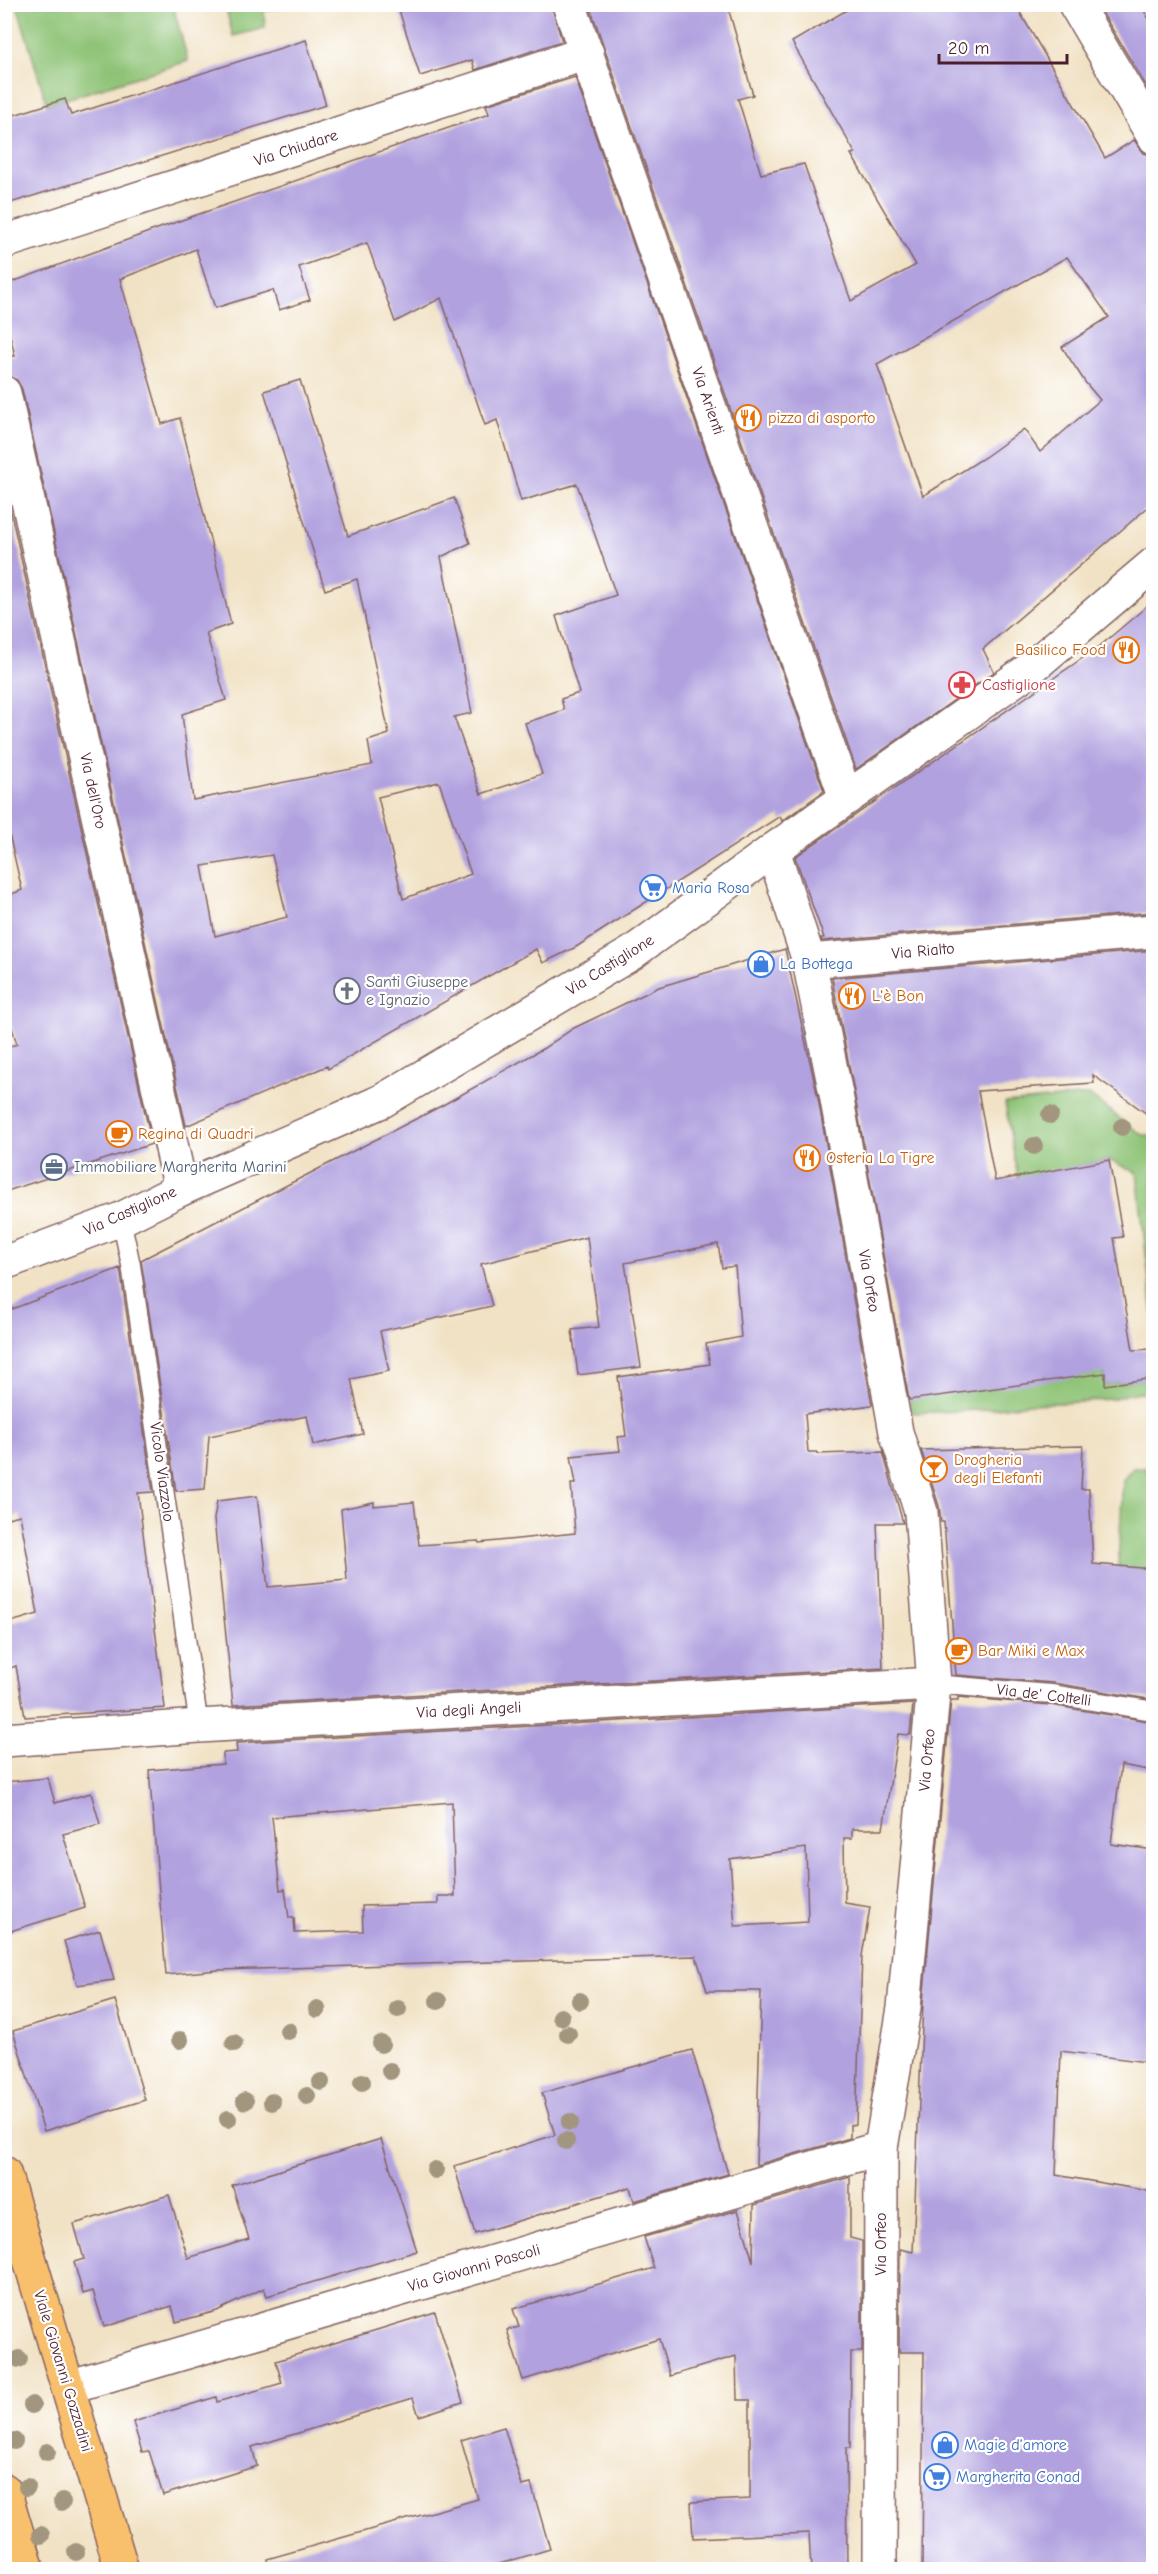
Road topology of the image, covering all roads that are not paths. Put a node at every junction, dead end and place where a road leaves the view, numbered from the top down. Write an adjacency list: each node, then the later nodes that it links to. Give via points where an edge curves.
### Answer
1 (570, 4): 3 (street, Via Arienti)
2 (1076, 4): 4 (street)
3 (587, 53): 5 (street, Via Chiudare); 8 (street, Via Arienti)
4 (1154, 137)
5 (4, 242)
6 (4, 393): 12 (street, Via dell'Oro)
7 (1154, 564): 8 (street, Via Castiglione, via 1030,669)
8 (846, 798): 9 (street, Via Castiglione)
9 (773, 850): 11 (street); 12 (street, Via Castiglione, via 633,953 382,1101)
10 (1154, 931): 11 (street, Via Rialto)
11 (809, 961): 15 (street, Via Orfeo, via 896,1432 921,1512)
12 (181, 1189): 13 (street, Via Castiglione)
13 (121, 1219): 14 (street, Via Castiglione); 17 (lane, Vicolo Viazzolo)
14 (4, 1263)
15 (934, 1684): 16 (lane, Via de' Coltelli, via 1050,1694); 17 (street, Via degli Angeli); 19 (street, Via Orfeo, via 904,2008)
16 (1154, 1711)
17 (199, 1725): 18 (street, Via degli Angeli)
18 (4, 1740)
19 (881, 2148): 21 (street, Via Giovanni Pascoli); 25 (street, Via Orfeo)
20 (4, 2173): 21 (main road, Viale Giovanni Gozzadini)
21 (68, 2387): 24 (main road, Viale Giovanni Gozzadini)
22 (4, 2490): 23 (main road)
23 (28, 2570)
24 (122, 2570)
25 (879, 2570)

